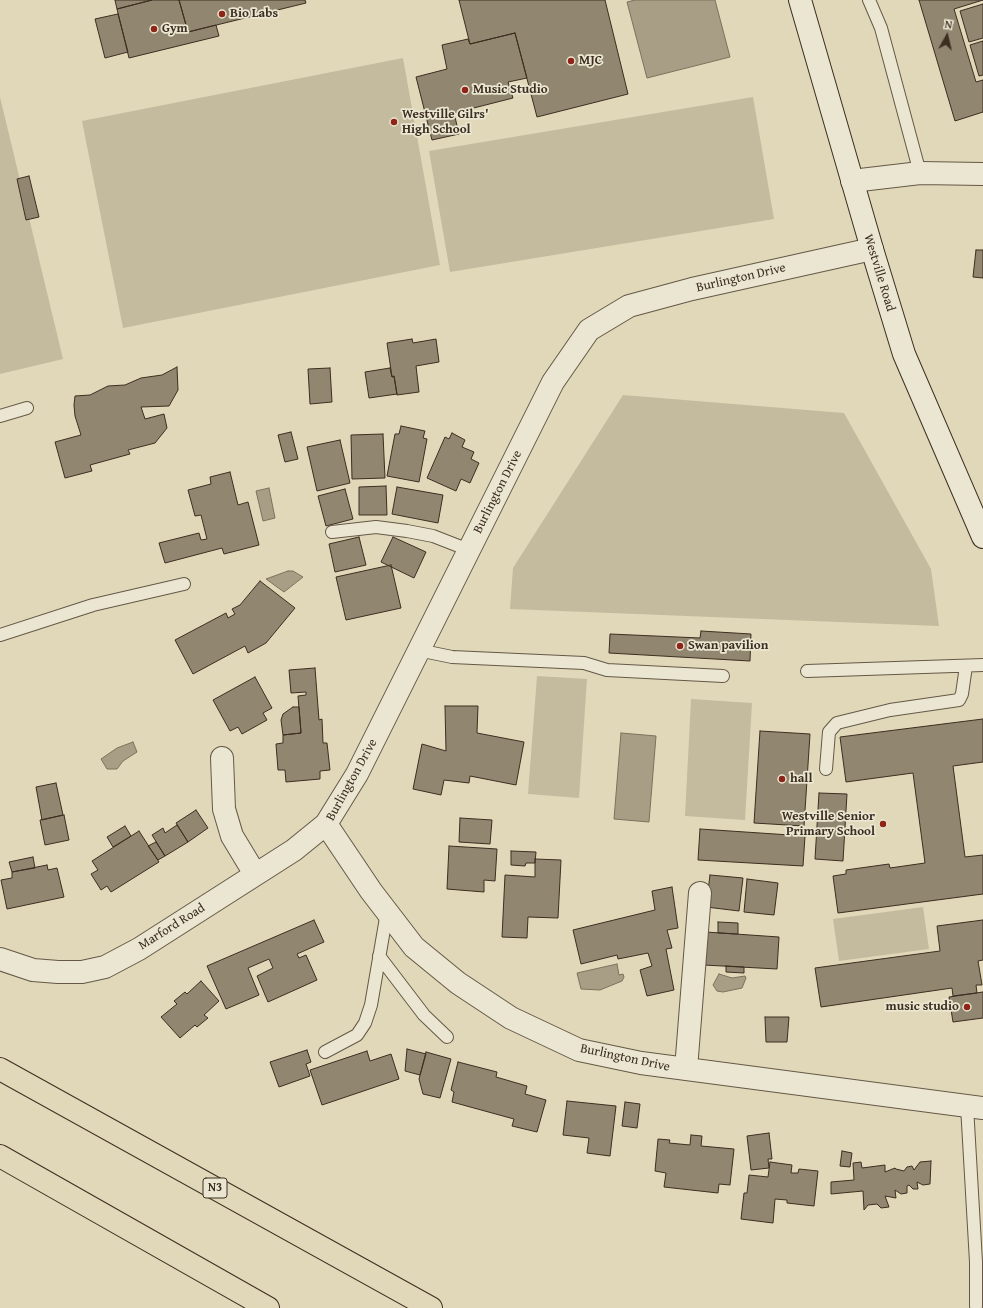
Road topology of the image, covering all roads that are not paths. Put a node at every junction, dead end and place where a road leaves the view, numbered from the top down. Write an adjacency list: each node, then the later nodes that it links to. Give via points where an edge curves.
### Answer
1 (800, 0): 5 (street, Westville Road)
2 (869, 0): 3 (lane, via 881,28)
3 (920, 173): 4 (street); 5 (street)
4 (983, 174)
5 (852, 181): 6 (street, Westville Road)
6 (872, 249): 10 (street, Westville Road, via 904,354); 11 (street, Burlington Drive, via 692,289 630,306 589,330 553,382)
7 (27, 408): 8 (lane)
8 (0, 416)
9 (332, 532): 11 (lane, via 376,527 407,530 433,536)
10 (983, 537)
11 (469, 550): 14 (street, Burlington Drive)
12 (184, 584): 13 (lane, via 93,605)
13 (0, 635)
14 (418, 650): 18 (lane, via 452,657 584,663 607,670); 21 (street, Burlington Drive, via 357,774)
15 (983, 665): 16 (lane)
16 (966, 666): 17 (lane); 20 (lane, via 962,694 958,700 890,710 837,723 829,732)
17 (807, 671)
18 (723, 676)
19 (222, 758): 22 (street, via 224,809 232,836)
20 (826, 769)
21 (326, 824): 22 (street, Marford Road, via 294,850); 24 (street, Burlington Drive)
22 (255, 874): 26 (street, Marford Road, via 139,949 105,967 82,972 58,972 33,970)
23 (700, 893): 30 (street)
24 (387, 912): 25 (lane); 30 (street, Burlington Drive, via 414,948 458,983 511,1018 579,1050 641,1064)
25 (379, 956): 27 (lane, via 424,1015); 28 (lane, via 371,1005 365,1023 357,1035)
26 (0, 959)
27 (447, 1037)
28 (325, 1052)
29 (0, 1069): 35 (highway, N3)
30 (686, 1069): 31 (street, Burlington Drive)
31 (975, 1107): 33 (lane)
32 (0, 1156): 34 (highway)
33 (976, 1306)
34 (268, 1308)
35 (431, 1308)

